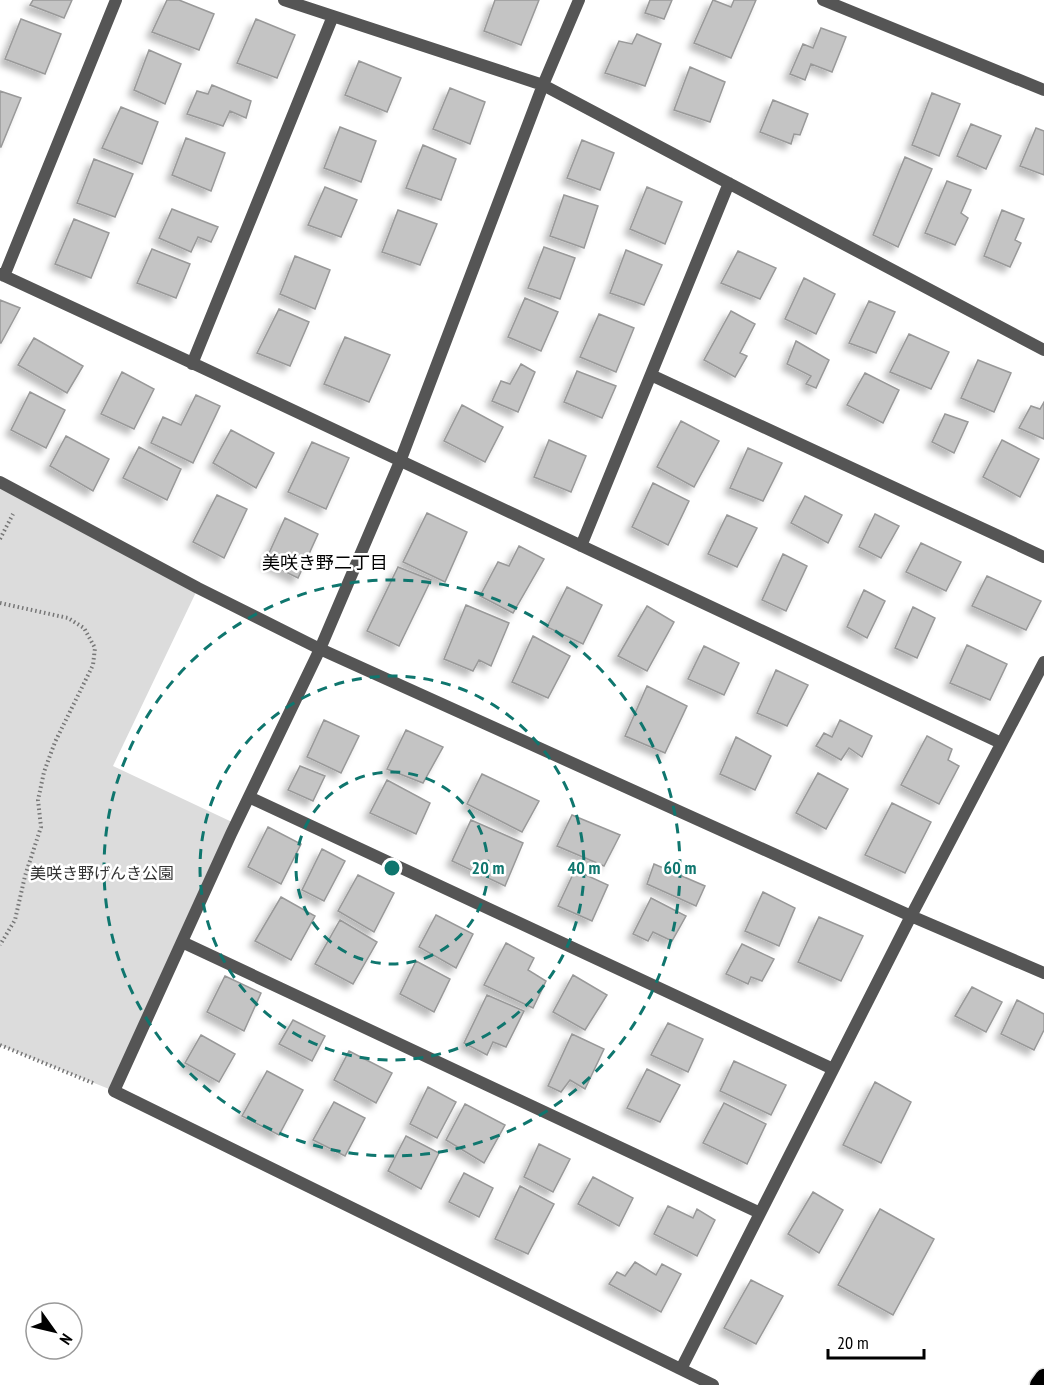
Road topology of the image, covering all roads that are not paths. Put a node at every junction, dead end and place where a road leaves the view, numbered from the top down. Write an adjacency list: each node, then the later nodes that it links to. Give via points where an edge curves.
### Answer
1 (116, 0): 9 (street)
2 (284, 0): 5 (street)
3 (579, 0): 6 (street)
4 (823, 0): 7 (street)
5 (333, 16): 6 (street); 11 (street)
6 (543, 85): 8 (street); 13 (street)
7 (1044, 90)
8 (729, 183): 10 (street); 12 (street)
9 (2, 275): 11 (street)
10 (1044, 350)
11 (192, 364): 13 (street)
12 (651, 375): 15 (street); 16 (street)
13 (401, 459): 15 (street); 17 (street)
14 (0, 482): 17 (street)
15 (581, 546): 19 (street)
16 (1044, 557)
17 (320, 649): 20 (street); 21 (street)
18 (1044, 662): 19 (street)
19 (1002, 743): 21 (street)
20 (249, 797): 22 (street); 24 (street)
21 (911, 916): 23 (street); 24 (street)
22 (182, 942): 25 (street); 26 (street, via 114,1091)
23 (1044, 973)
24 (833, 1069): 25 (street)
25 (760, 1213): 26 (street)
26 (681, 1369): 28 (street)
27 (1044, 1378): 29 (highway)
28 (713, 1385)
29 (1040, 1385)

